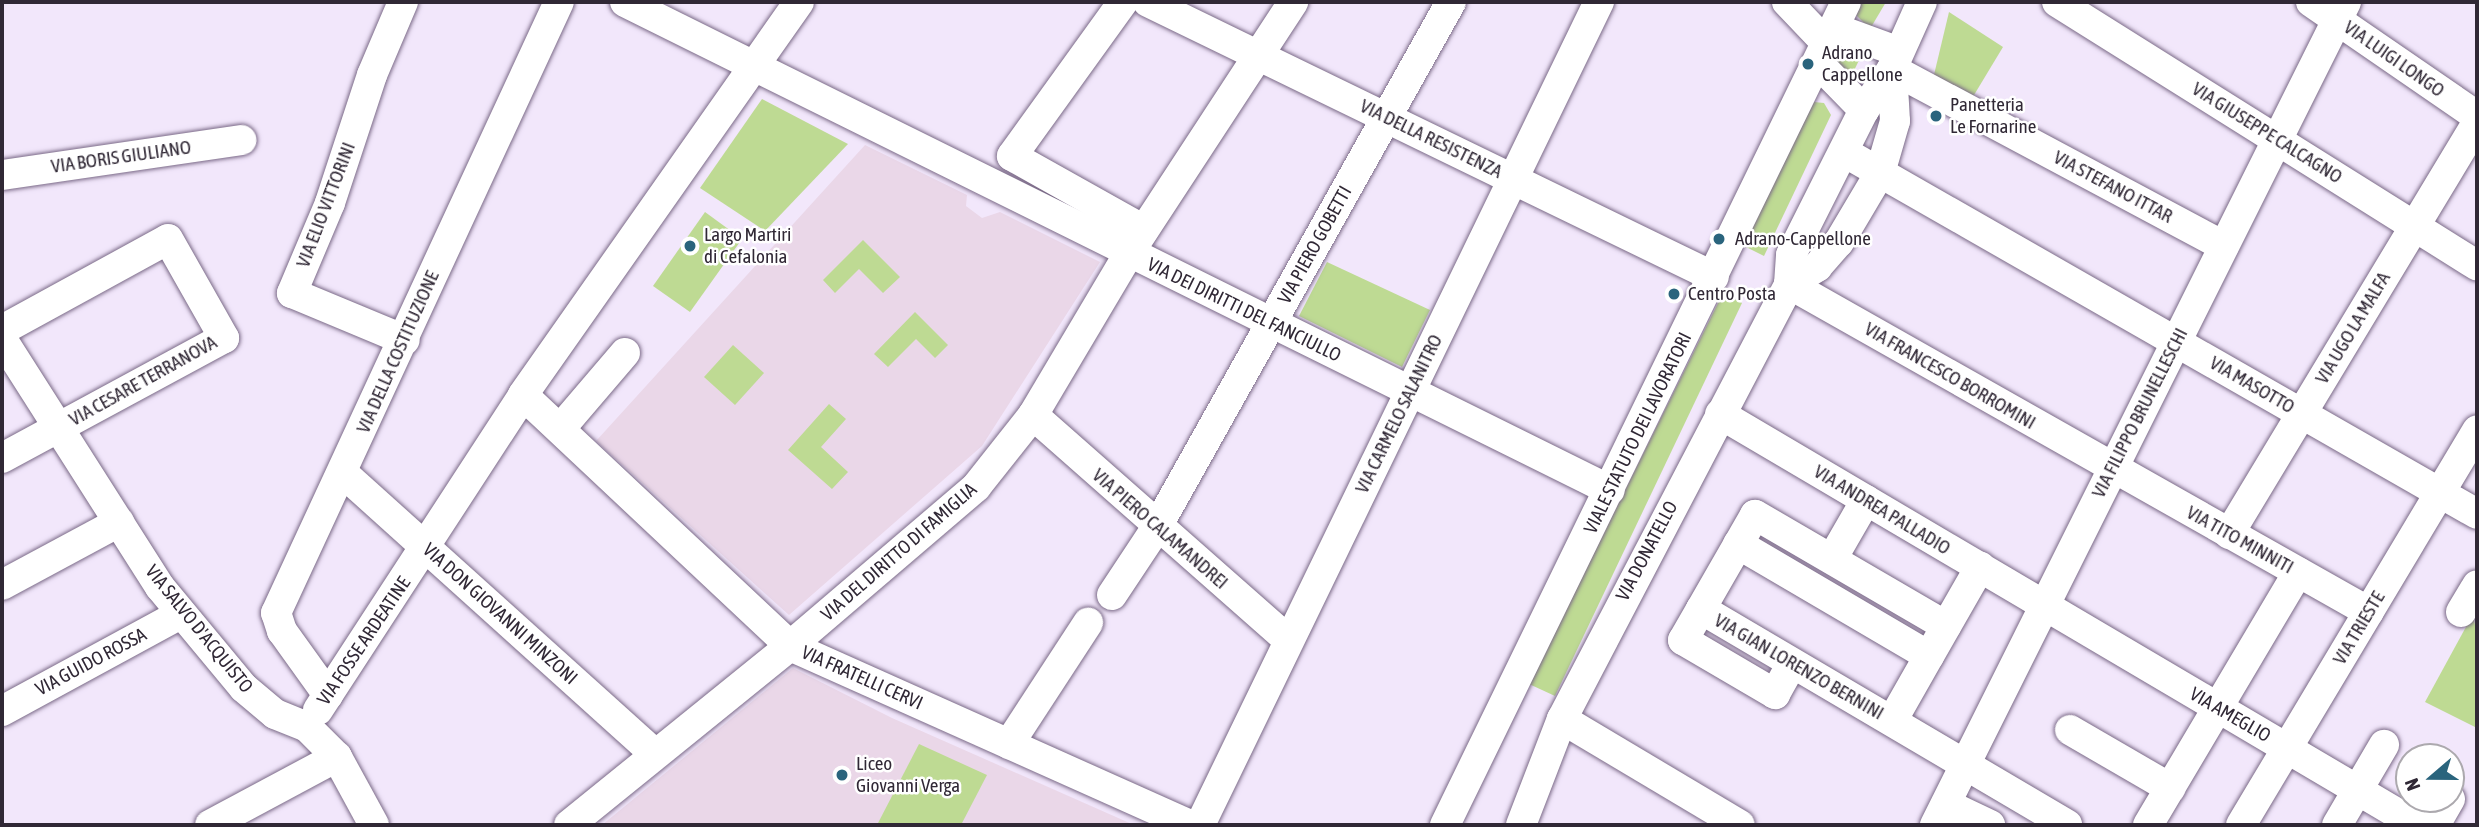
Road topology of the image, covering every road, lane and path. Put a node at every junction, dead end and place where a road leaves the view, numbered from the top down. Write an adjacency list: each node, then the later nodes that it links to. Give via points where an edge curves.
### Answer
1 (403, 2): 39 (street, VIA ELIO VITTORINI, via 292,293)
2 (559, 2): 39 (street, VIA DELLA COSTITUZIONE, via 475,176)
3 (625, 2): 18 (street)
4 (799, 2): 18 (street)
5 (1122, 2): 31 (street, via 1012,156)
6 (1147, 2): 17 (street, VIA DELLA RESISTENZA)
7 (1293, 2): 17 (street, VIA DEL DIRITTO DI FAMIGLIA)
8 (1451, 2): 21 (street, VIA PIERO GOBETTI)
9 (1599, 2): 29 (street, VIA CARMELO SALANITRO)
10 (1787, 2): 16 (street)
11 (1846, 2): 16 (street, VIALE STATUTO DEI LAVORATORI)
12 (1922, 2): 19 (street)
13 (2057, 2): 24 (street, VIA GIUSEPPE CALCAGNO)
14 (2311, 2): 15 (street, VIA LUIGI LONGO)
15 (2342, 10): 22 (street, VIA LUIGI LONGO); 24 (street, VIA FILIPPO BRUNELLESCHI)
16 (1826, 45): 19 (street, VIA STEFANO ITTAR); 20 (street); 34 (street, VIALE STATUTO DEI LAVORATORI)
17 (1259, 55): 21 (street, VIA DELLA RESISTENZA); 31 (street, VIA DEL DIRITTO DI FAMIGLIA)
18 (750, 59): 31 (street, VIA DEI DIRITTI DEL FANCIULLO, via 878,129); 43 (street, VIA FOSSE ARDEATINE)
19 (1895, 61): 20 (street); 27 (street, via 1895,121); 32 (street, VIA STEFANO ITTAR)
20 (1864, 110): 26 (street)
21 (1386, 117): 29 (street, VIA DELLA RESISTENZA); 36 (street, VIA PIERO GOBETTI)
22 (2477, 117)
23 (2477, 123): 30 (street, VIA UGO LA MALFA)
24 (2277, 139): 30 (street, VIA GIUSEPPE CALCAGNO); 32 (street, VIA FILIPPO BRUNELLESCHI)
25 (241, 140): 28 (street, VIA BORIS GIULIANO)
26 (1844, 152): 27 (street, VIA MASOTTO); 35 (street, via 1791,255)
27 (1880, 173): 35 (street, via 1839,242 1817,267); 40 (street, VIA MASOTTO)
28 (2, 175)
29 (1513, 179): 34 (street, VIA DELLA RESISTENZA); 42 (street, VIA CARMELO SALANITRO)
30 (2415, 226): 33 (street, VIA GIUSEPPE CALCAGNO); 45 (street, VIA UGO LA MALFA)
31 (1136, 242): 36 (street, VIA DEI DIRITTI DEL FANCIULLO); 46 (street, VIA DEL DIRITTO DI FAMIGLIA)
32 (2224, 246): 40 (street, VIA FILIPPO BRUNELLESCHI)
33 (2477, 265)
34 (1714, 277): 53 (street, VIALE STATUTO DEI LAVORATORI)
35 (1789, 284): 44 (street, VIA DONATELLO); 51 (street, VIA FRANCESCO BORROMINI)
36 (1271, 323): 42 (street, VIA DEI DIRITTI DEL FANCIULLO); 58 (street, VIA PIERO GOBETTI)
37 (2, 330): 47 (street, VIA CESARE TERRANOVA, via 167,239 224,338)
38 (2, 339): 47 (street, VIA SALVO D'ACQUISTO)
39 (405, 340): 52 (street, VIA DELLA COSTITUZIONE)
40 (2176, 342): 45 (street, VIA MASOTTO); 51 (street, VIA FILIPPO BRUNELLESCHI)
41 (625, 353): 48 (street)
42 (1410, 392): 53 (street, VIA DEI DIRITTI DEL FANCIULLO); 74 (street, VIA CARMELO SALANITRO)
43 (518, 404): 48 (street, VIA FRATELLI CERVI); 61 (street, VIA FOSSE ARDEATINE)
44 (1720, 414): 55 (street, VIA ANDREA PALLADIO); 80 (street, VIA DONATELLO)
45 (2302, 414): 54 (street, VIA MASOTTO); 59 (street, VIA UGO LA MALFA)
46 (1033, 415): 58 (street, VIA PIERO CALAMANDREI); 75 (street, VIA DEL DIRITTO DI FAMIGLIA, via 976,486)
47 (58, 427): 50 (street, VIA CESARE TERRANOVA); 57 (street, VIA SALVO D'ACQUISTO)
48 (560, 429): 75 (street, VIA FRATELLI CERVI)
49 (2477, 430): 54 (street, VIA TRIESTE)
50 (2, 458)
51 (2112, 468): 59 (street, VIA TITO MINNITI); 68 (street, VIA FILIPPO BRUNELLESCHI)
52 (344, 474): 61 (street, VIA DON GIOVANNI MINZONI); 77 (street, VIA DELLA COSTITUZIONE, via 276,612 282,631)
53 (1610, 490): 99 (street, VIALE STATUTO DEI LAVORATORI)
54 (2440, 492): 56 (street, VIA MASOTTO); 69 (street, VIA TRIESTE)
55 (1866, 500): 62 (street); 63 (street, VIA ANDREA PALLADIO)
56 (2477, 514)
57 (119, 522): 66 (street); 71 (street, VIA SALVO D'ACQUISTO)
58 (1157, 527): 67 (street, VIA PIERO GOBETTI); 74 (street, VIA PIERO CALAMANDREI)
59 (2229, 534): 64 (street, VIA TITO MINNITI)
60 (1738, 544): 62 (street, VIA GIAN LORENZO BERNINI, via 1755,515); 76 (street); 81 (street, VIA GIAN LORENZO BERNINI, via 1700,609)
61 (426, 548): 77 (street, VIA FOSSE ARDEATINE); 87 (street, VIA DON GIOVANNI MINZONI)
62 (1832, 559): 73 (street, VIA GIAN LORENZO BERNINI)
63 (1980, 567): 68 (street, VIA ANDREA PALLADIO); 73 (street)
64 (2298, 572): 69 (street, VIA TITO MINNITI); 79 (street)
65 (2477, 584): 70 (street)
66 (2, 585)
67 (1112, 595)
68 (2044, 605): 79 (street, VIA AMEGLIO); 89 (street, VIA FILIPPO BRUNELLESCHI)
69 (2369, 611): 86 (street, VIA TRIESTE)
70 (2461, 612)
71 (181, 614): 78 (street, VIA GUIDO ROSSA); 82 (street, VIA SALVO D'ACQUISTO, via 244,688 275,714)
72 (1088, 623): 84 (street)
73 (1946, 626): 76 (street)
74 (1289, 641): 98 (street, VIA CARMELO SALANITRO)
75 (790, 646): 84 (street, VIA FRATELLI CERVI); 87 (street, VIA DEL DIRITTO DI FAMIGLIA)
76 (1929, 656): 81 (street)
77 (328, 695): 82 (street, VIA FOSSE ARDEATINE)
78 (6, 699)
79 (2218, 708): 86 (street, VIA AMEGLIO); 90 (street)
80 (1562, 719): 100 (street, VIA DONATELLO); 101 (street)
81 (1892, 721): 89 (street, VIA GIAN LORENZO BERNINI)
82 (307, 727): 88 (street, VIA SALVO D'ACQUISTO)
83 (2070, 730): 90 (street)
84 (1009, 744): 97 (street, VIA FRATELLI CERVI)
85 (2384, 745): 91 (street)
86 (2287, 748): 91 (street, VIA AMEGLIO); 104 (street, VIA TRIESTE)
87 (655, 754): 96 (street, VIA DEL DIRITTO DI FAMIGLIA)
88 (337, 757): 94 (street); 95 (street, VIA SALVO D'ACQUISTO)
89 (1966, 765): 92 (street, VIA FILIPPO BRUNELLESCHI); 93 (street, VIA GIAN LORENZO BERNINI)
90 (2170, 788): 103 (street)
91 (2357, 790): 105 (street); 106 (street, VIA AMEGLIO)
92 (1941, 815): 102 (street)
93 (2062, 824)
94 (210, 825)
95 (374, 825)
96 (569, 825)
97 (1191, 825)
98 (1200, 825)
99 (1445, 825)
100 (1521, 825)
101 (1740, 825)
102 (1990, 825)
103 (2148, 825)
104 (2241, 825)
105 (2337, 825)
106 (2417, 825)

